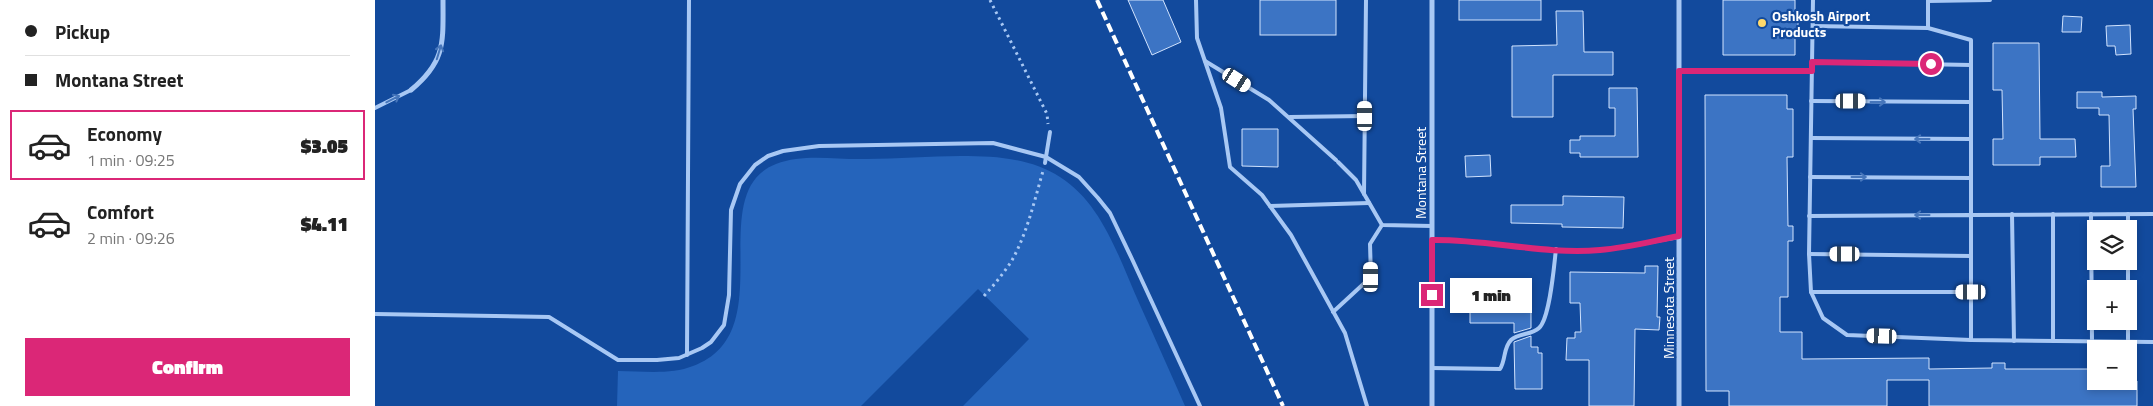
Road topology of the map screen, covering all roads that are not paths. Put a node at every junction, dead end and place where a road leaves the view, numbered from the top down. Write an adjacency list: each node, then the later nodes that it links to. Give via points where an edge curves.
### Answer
1 (443, 0): 18 (street, one-way to 1, via 431,70 440,54)
2 (689, 0): 60 (lane)
3 (1196, 0): 13 (lane, via 1197,38)
4 (1366, 0): 22 (lane)
5 (1432, 0): 43 (street, Montana Street)
6 (1679, 0): 16 (street, Minnesota Street)
7 (1813, 0): 11 (lane)
8 (1928, 0): 9 (lane); 12 (lane)
9 (1967, 0): 10 (lane)
10 (1990, 0)
11 (1813, 26): 12 (lane); 14 (lane)
12 (1927, 28): 15 (lane, via 1971,40)
13 (1205, 61): 23 (lane, via 1269,100); 33 (lane, via 1221,108 1231,167)
14 (1812, 62): 15 (lane); 17 (lane)
15 (1971, 65): 20 (lane)
16 (1679, 71): 17 (lane); 44 (street, Minnesota Street)
17 (1812, 71): 19 (lane)
18 (411, 90): 21 (lane, one-way to 18)
19 (1811, 101): 20 (lane, one-way to 20); 25 (lane)
20 (1971, 102): 26 (lane)
21 (375, 108)
22 (1365, 116): 23 (lane); 31 (lane)
23 (1289, 117): 31 (lane, via 1356,180)
24 (1050, 132): 27 (lane)
25 (1811, 138): 26 (lane, one-way to 25); 29 (lane)
26 (1971, 139): 30 (lane)
27 (1046, 157): 28 (lane); 60 (lane, via 993,143 819,146 795,148 768,156 745,176 731,210 729,294 724,325 711,342); 62 (lane, via 1079,177 1109,213)
28 (1045, 163)
29 (1810, 177): 30 (lane, one-way to 30); 40 (lane)
30 (1971, 178): 39 (lane)
31 (1364, 194): 32 (lane)
32 (1369, 203): 33 (lane); 42 (lane)
33 (1270, 206): 51 (lane, via 1291,235)
34 (2012, 214): 35 (lane); 39 (lane); 55 (lane)
35 (2053, 214): 36 (lane); 56 (lane)
36 (2091, 214): 37 (lane); 54 (lane)
37 (2128, 214): 38 (lane); 41 (lane)
38 (2153, 214)
39 (1971, 215): 40 (lane, one-way to 40); 48 (lane)
40 (1809, 216): 47 (lane)
41 (2128, 220)
42 (1382, 225): 43 (lane); 51 (lane, via 1370,244 1371,277)
43 (1432, 226): 45 (street, Montana Street)
44 (1679, 236): 46 (lane, via 1600,250); 65 (street, Minnesota Street)
45 (1432, 240): 46 (lane); 61 (street, Montana Street)
46 (1556, 249): 61 (lane, via 1546,318 1539,329 1511,339 1500,369)
47 (1809, 254): 48 (lane); 49 (lane)
48 (1971, 256): 50 (lane)
49 (1811, 292): 50 (lane); 53 (lane, via 1823,318 1847,335)
50 (1971, 292): 53 (lane)
51 (1333, 312): 63 (lane, via 1345,333)
52 (375, 314): 60 (lane, via 549,317 618,360 657,360)
53 (1971, 340): 55 (lane)
54 (2092, 340)
55 (2013, 341): 56 (lane)
56 (2053, 341): 57 (lane)
57 (2087, 342)
58 (2137, 342): 59 (lane)
59 (2153, 342)
60 (687, 355)
61 (1432, 368): 64 (street, Montana Street)
62 (1200, 406)
63 (1367, 406)
64 (1432, 406)
65 (1679, 406)

